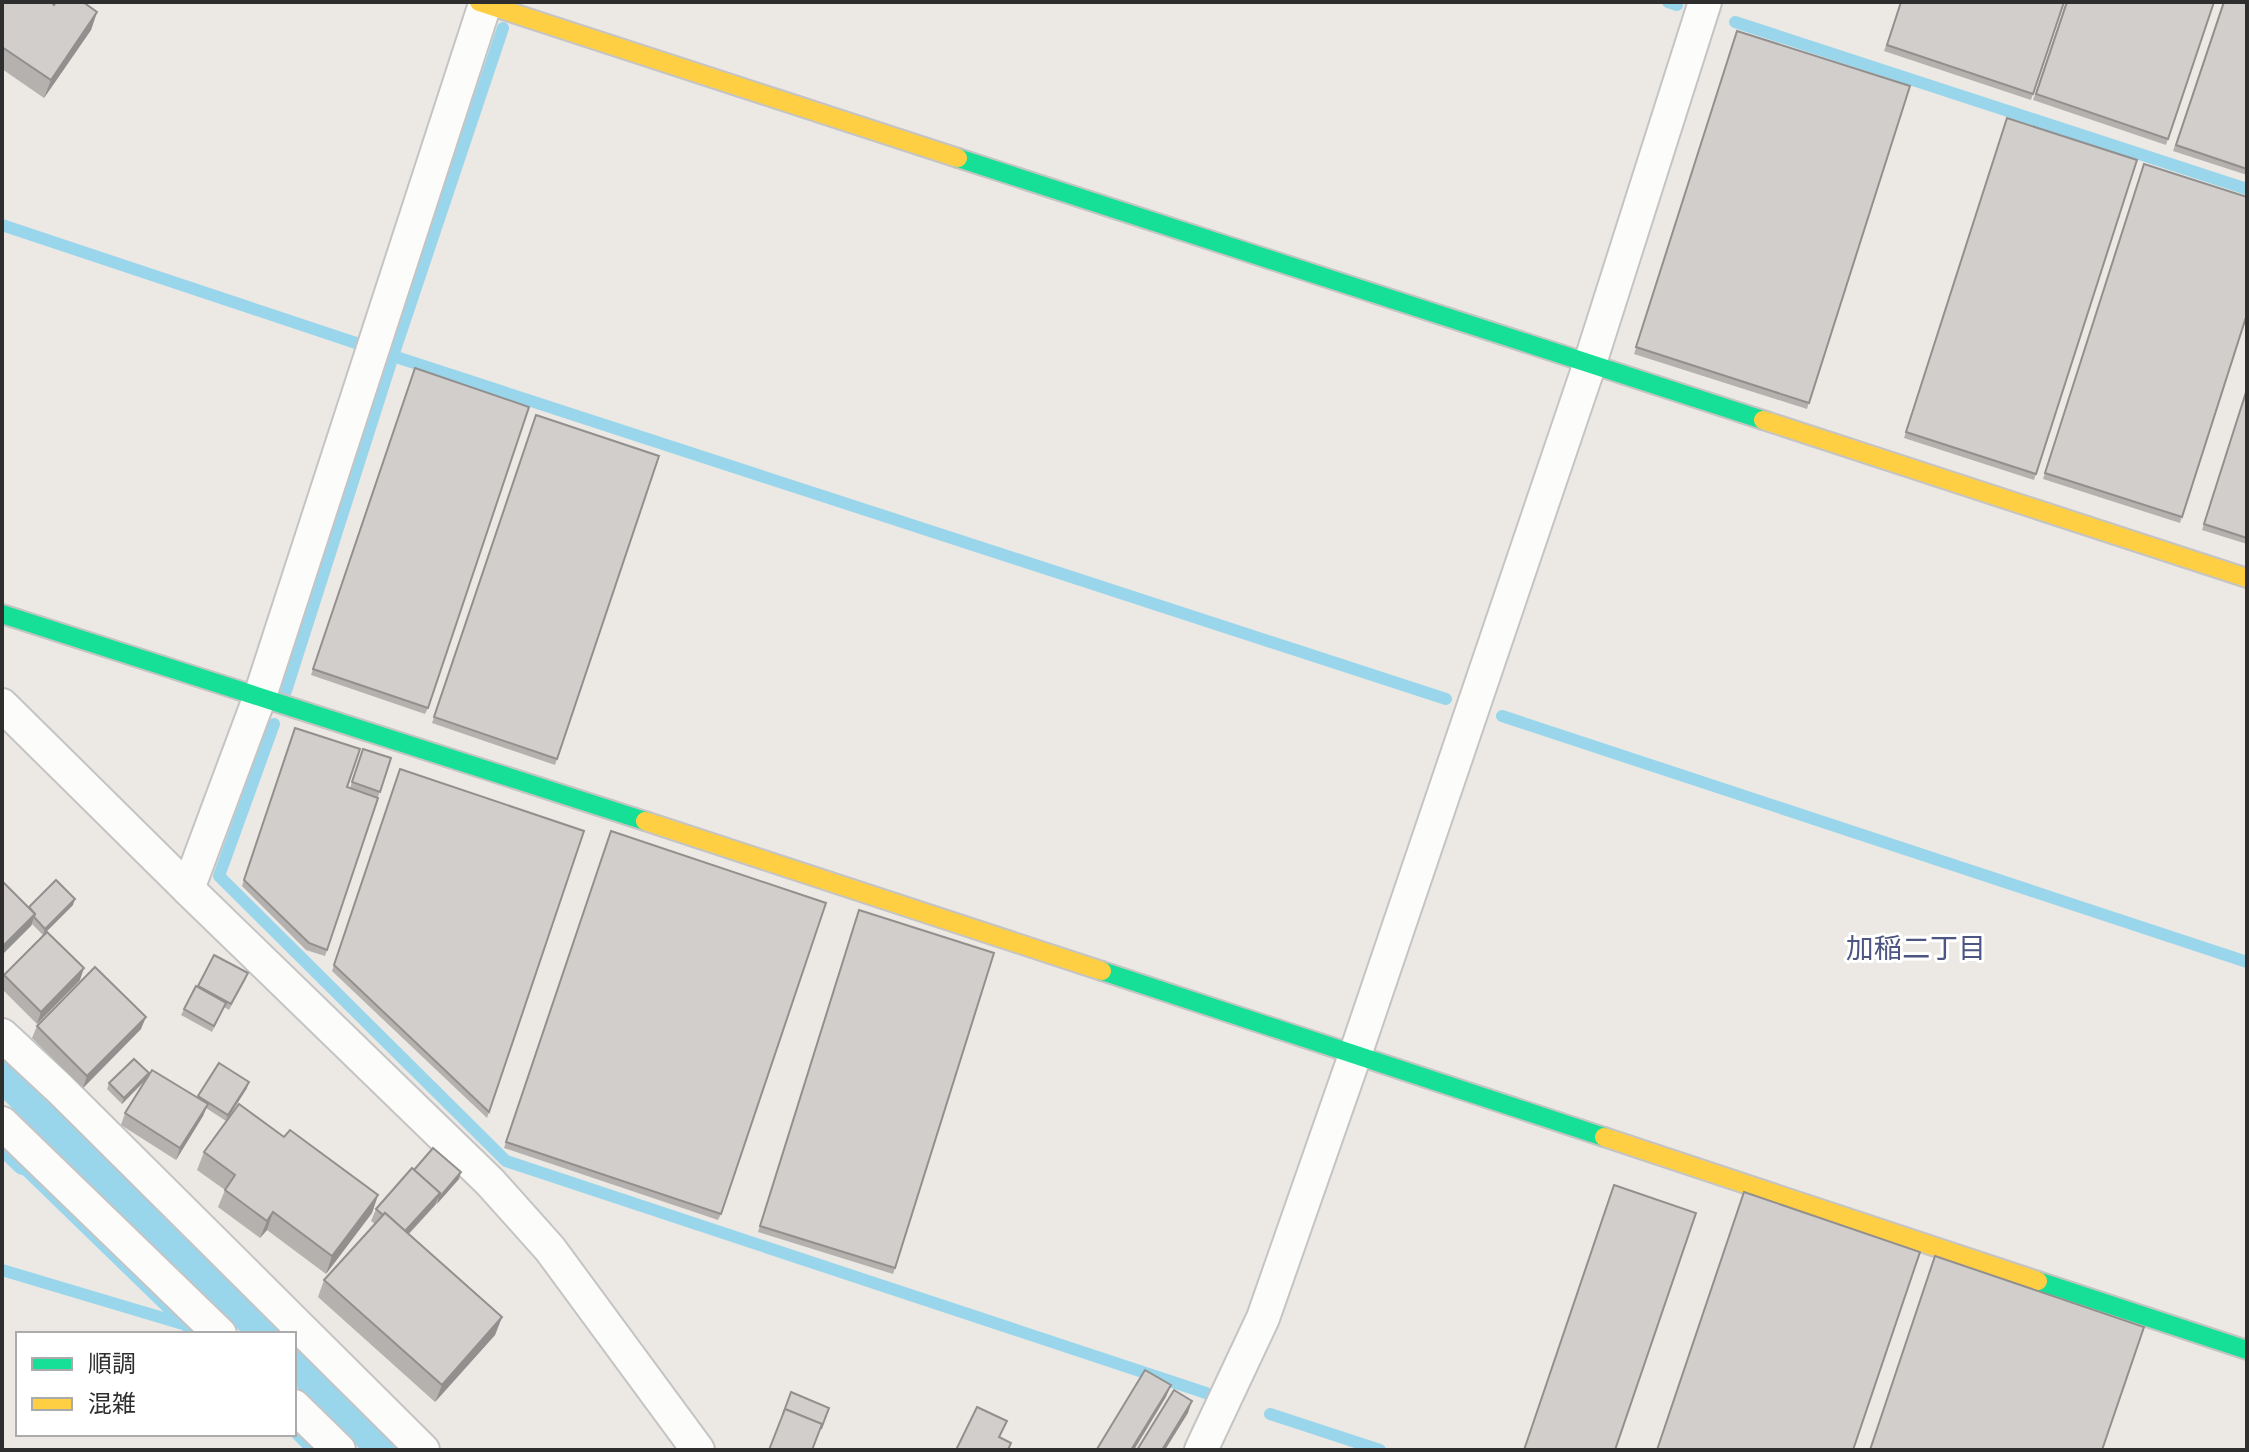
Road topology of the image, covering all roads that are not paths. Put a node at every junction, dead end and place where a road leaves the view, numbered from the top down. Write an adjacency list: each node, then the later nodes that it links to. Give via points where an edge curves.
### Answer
1 (1705, 2): 3 (street)
2 (483, 3): 3 (street); 6 (street)
3 (1590, 363): 4 (street); 10 (street)
4 (2247, 578)
5 (2, 614): 6 (street)
6 (260, 696): 8 (street); 10 (street)
7 (2, 705): 8 (street)
8 (188, 889): 17 (street, via 490,1182 550,1249)
9 (2, 1035): 16 (street)
10 (1355, 1055): 13 (street); 18 (street, via 1263,1318)
11 (2, 1123): 12 (street)
12 (218, 1332)
13 (2247, 1350)
14 (296, 1408): 15 (street)
15 (339, 1450)
16 (423, 1450)
17 (698, 1450)
18 (1201, 1450)

